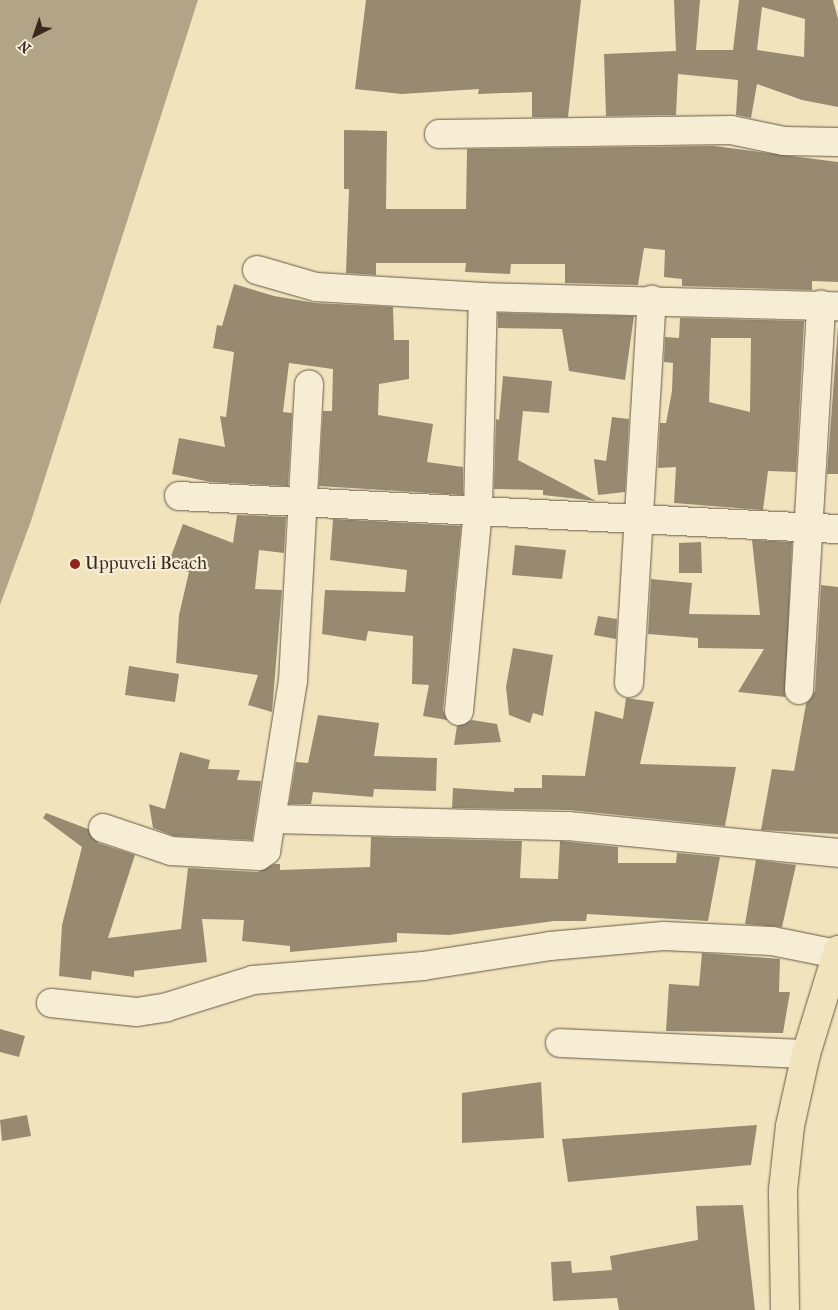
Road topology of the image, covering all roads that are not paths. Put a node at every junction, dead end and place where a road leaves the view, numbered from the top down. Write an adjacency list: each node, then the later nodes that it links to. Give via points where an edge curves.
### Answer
1 (438, 134): 2 (street, via 731,130 784,141)
2 (838, 142)
3 (257, 270): 4 (street, via 316,287)
4 (483, 297): 5 (street); 10 (street)
5 (652, 300): 6 (street); 11 (street)
6 (829, 305): 12 (street)
7 (309, 384): 9 (street)
8 (179, 496): 9 (street)
9 (305, 502): 10 (street); 17 (street, via 293,681)
10 (478, 511): 11 (street); 16 (street)
11 (638, 519): 12 (street); 14 (street)
12 (811, 528): 13 (street); 15 (street)
13 (838, 529)
14 (629, 683)
15 (799, 690)
16 (459, 711)
17 (273, 818): 18 (street, via 266,852 259,856 171,851); 19 (street, via 568,826)
18 (103, 828)
19 (838, 853)
20 (837, 952): 21 (street, via 772,941 664,936 550,946 423,966 253,980 167,1007 138,1012); 23 (main road)
21 (51, 1003)
22 (560, 1043): 23 (street)
23 (806, 1054): 24 (main road, via 790,1126 783,1190)
24 (790, 1308)

